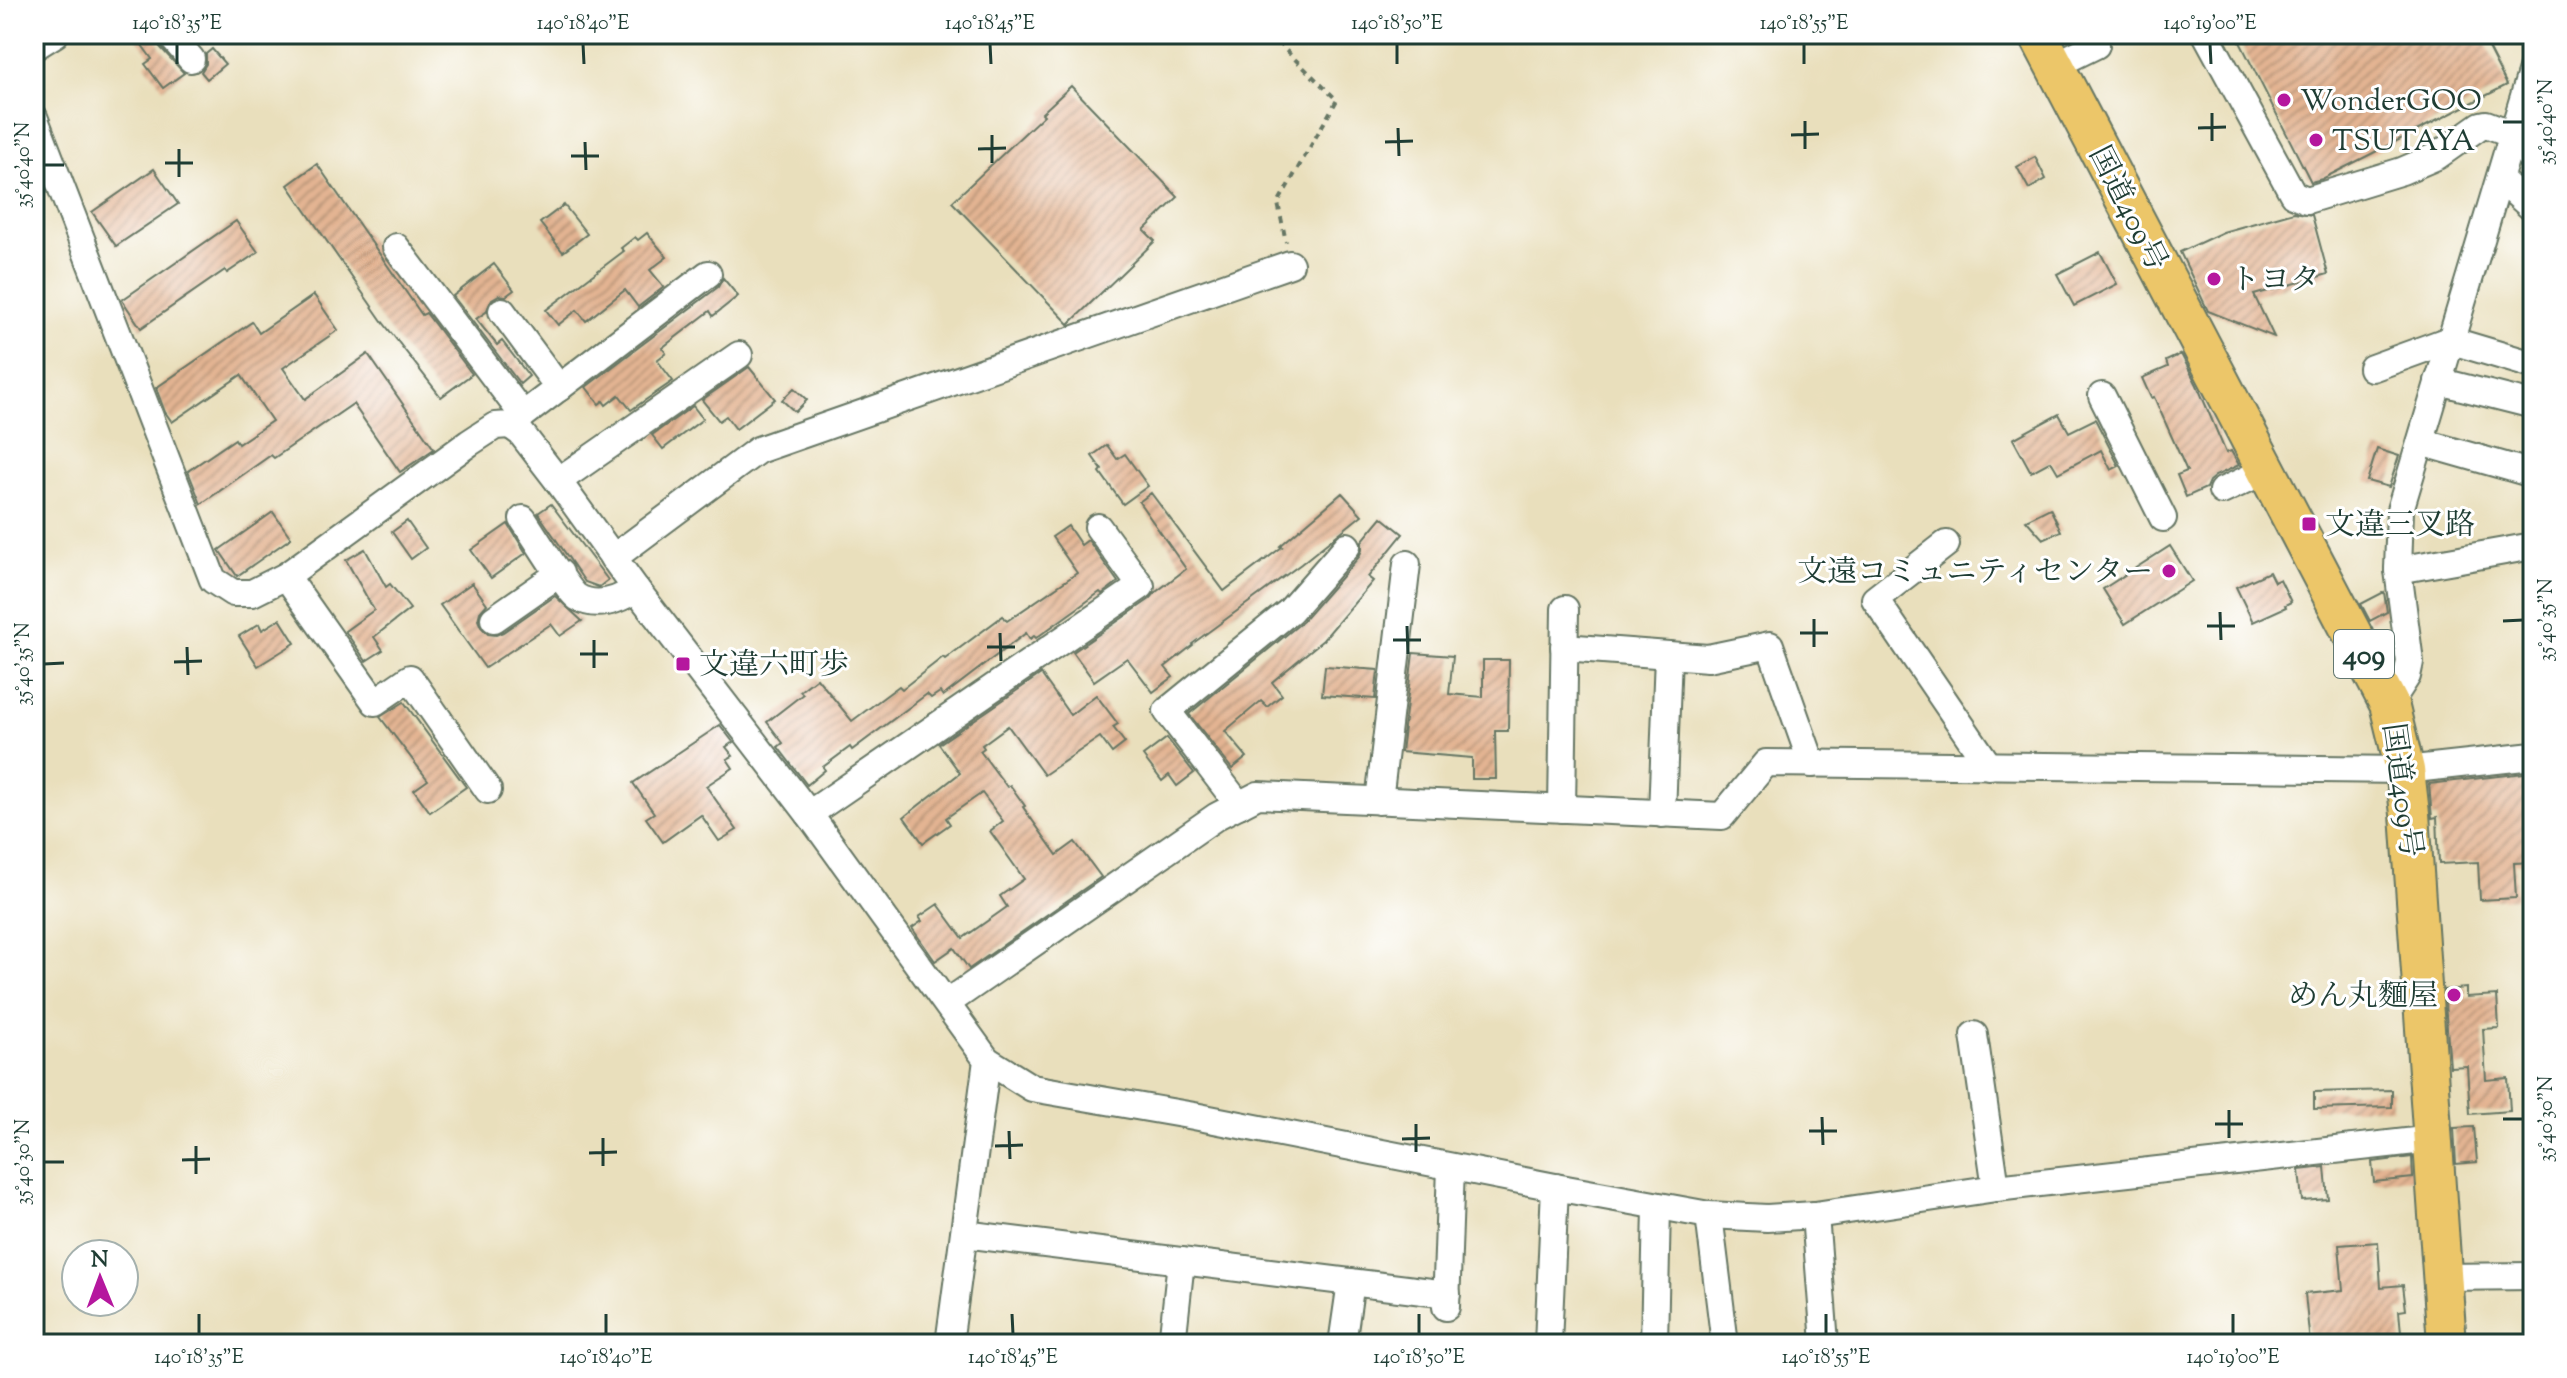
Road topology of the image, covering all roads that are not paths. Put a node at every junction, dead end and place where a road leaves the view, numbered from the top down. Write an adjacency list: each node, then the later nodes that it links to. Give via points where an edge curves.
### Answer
1 (55, 34): 5 (street)
2 (176, 34): 7 (street, via 172,37)
3 (2206, 34): 10 (street, via 2298,198 2307,200 2402,171 2437,156 2481,125)
4 (2096, 45): 6 (street)
5 (34, 47)
6 (2046, 50): 27 (highway, 国道409号 / 409)
7 (191, 59)
8 (2533, 66): 10 (street)
9 (34, 117): 41 (street, via 213,580 233,593 252,593)
10 (2523, 147): 11 (street)
11 (2500, 179): 12 (street); 17 (street)
12 (2533, 209)
13 (396, 247): 25 (street)
14 (1290, 264): 37 (street, via 758,450)
15 (708, 274): 22 (street)
16 (502, 311): 22 (street)
17 (2449, 340): 19 (street); 20 (street); 21 (street)
18 (739, 355): 29 (street)
19 (2531, 357)
20 (2372, 368)
21 (2438, 381): 24 (street); 26 (street)
22 (559, 388): 25 (street)
23 (2102, 396): 31 (street)
24 (2533, 405)
25 (516, 420): 29 (street); 41 (street, via 469,443)
26 (2421, 442): 28 (street); 39 (street, via 2400,510)
27 (2267, 470): 30 (street); 47 (highway, 国道409号 / 409)
28 (2533, 474)
29 (558, 481): 37 (street)
30 (2222, 491)
31 (2163, 518)
32 (523, 519): 40 (street)
33 (1098, 527): 56 (street, via 1141,586)
34 (1946, 544): 50 (street, via 1875,599)
35 (1347, 546): 54 (street, via 1290,611 1167,711)
36 (2533, 546): 39 (street)
37 (613, 558): 42 (street)
38 (1407, 564): 53 (street)
39 (2398, 570): 47 (street, via 2410,662)
40 (560, 573): 42 (street, via 575,596 592,601 608,603); 44 (street)
41 (286, 576): 52 (street, via 375,702 410,678)
42 (636, 589): 56 (street)
43 (1565, 609): 45 (street)
44 (494, 619)
45 (1564, 647): 46 (street); 55 (street)
46 (1668, 655): 49 (street, via 1708,658 1770,645); 57 (street)
47 (2389, 704): 51 (highway, 国道409号 / 409)
48 (2533, 756): 51 (street)
49 (1812, 764): 50 (street); 57 (street, via 1766,763 1722,816)
50 (1989, 766): 51 (street)
51 (2405, 770): 61 (highway, 国道409号 / 409)
52 (488, 790)
53 (1379, 801): 54 (street, via 1258,795); 55 (street)
54 (1239, 805): 58 (street)
55 (1562, 809): 57 (street)
56 (809, 814): 58 (street)
57 (1662, 814)
58 (947, 1003): 60 (street)
59 (1974, 1035): 64 (street)
60 (987, 1060): 62 (street, via 1032,1088); 68 (street)
61 (2433, 1139): 64 (street); 71 (highway, 国道409号 / 409)
62 (1451, 1167): 63 (street); 72 (street, via 1446,1300)
63 (1555, 1187): 65 (street); 77 (street)
64 (1996, 1188): 67 (street)
65 (1657, 1207): 66 (street); 78 (street)
66 (1709, 1215): 67 (street); 79 (street)
67 (1815, 1215): 73 (street)
68 (964, 1234): 69 (street); 74 (street)
69 (1181, 1261): 72 (street); 75 (street)
70 (2533, 1276): 71 (street)
71 (2442, 1277): 80 (highway, 国道409号 / 409)
72 (1351, 1282): 76 (street)
73 (1825, 1343)
74 (949, 1344)
75 (1172, 1344)
76 (1342, 1344)
77 (1548, 1344)
78 (1654, 1344)
79 (1725, 1344)
80 (2447, 1344)

